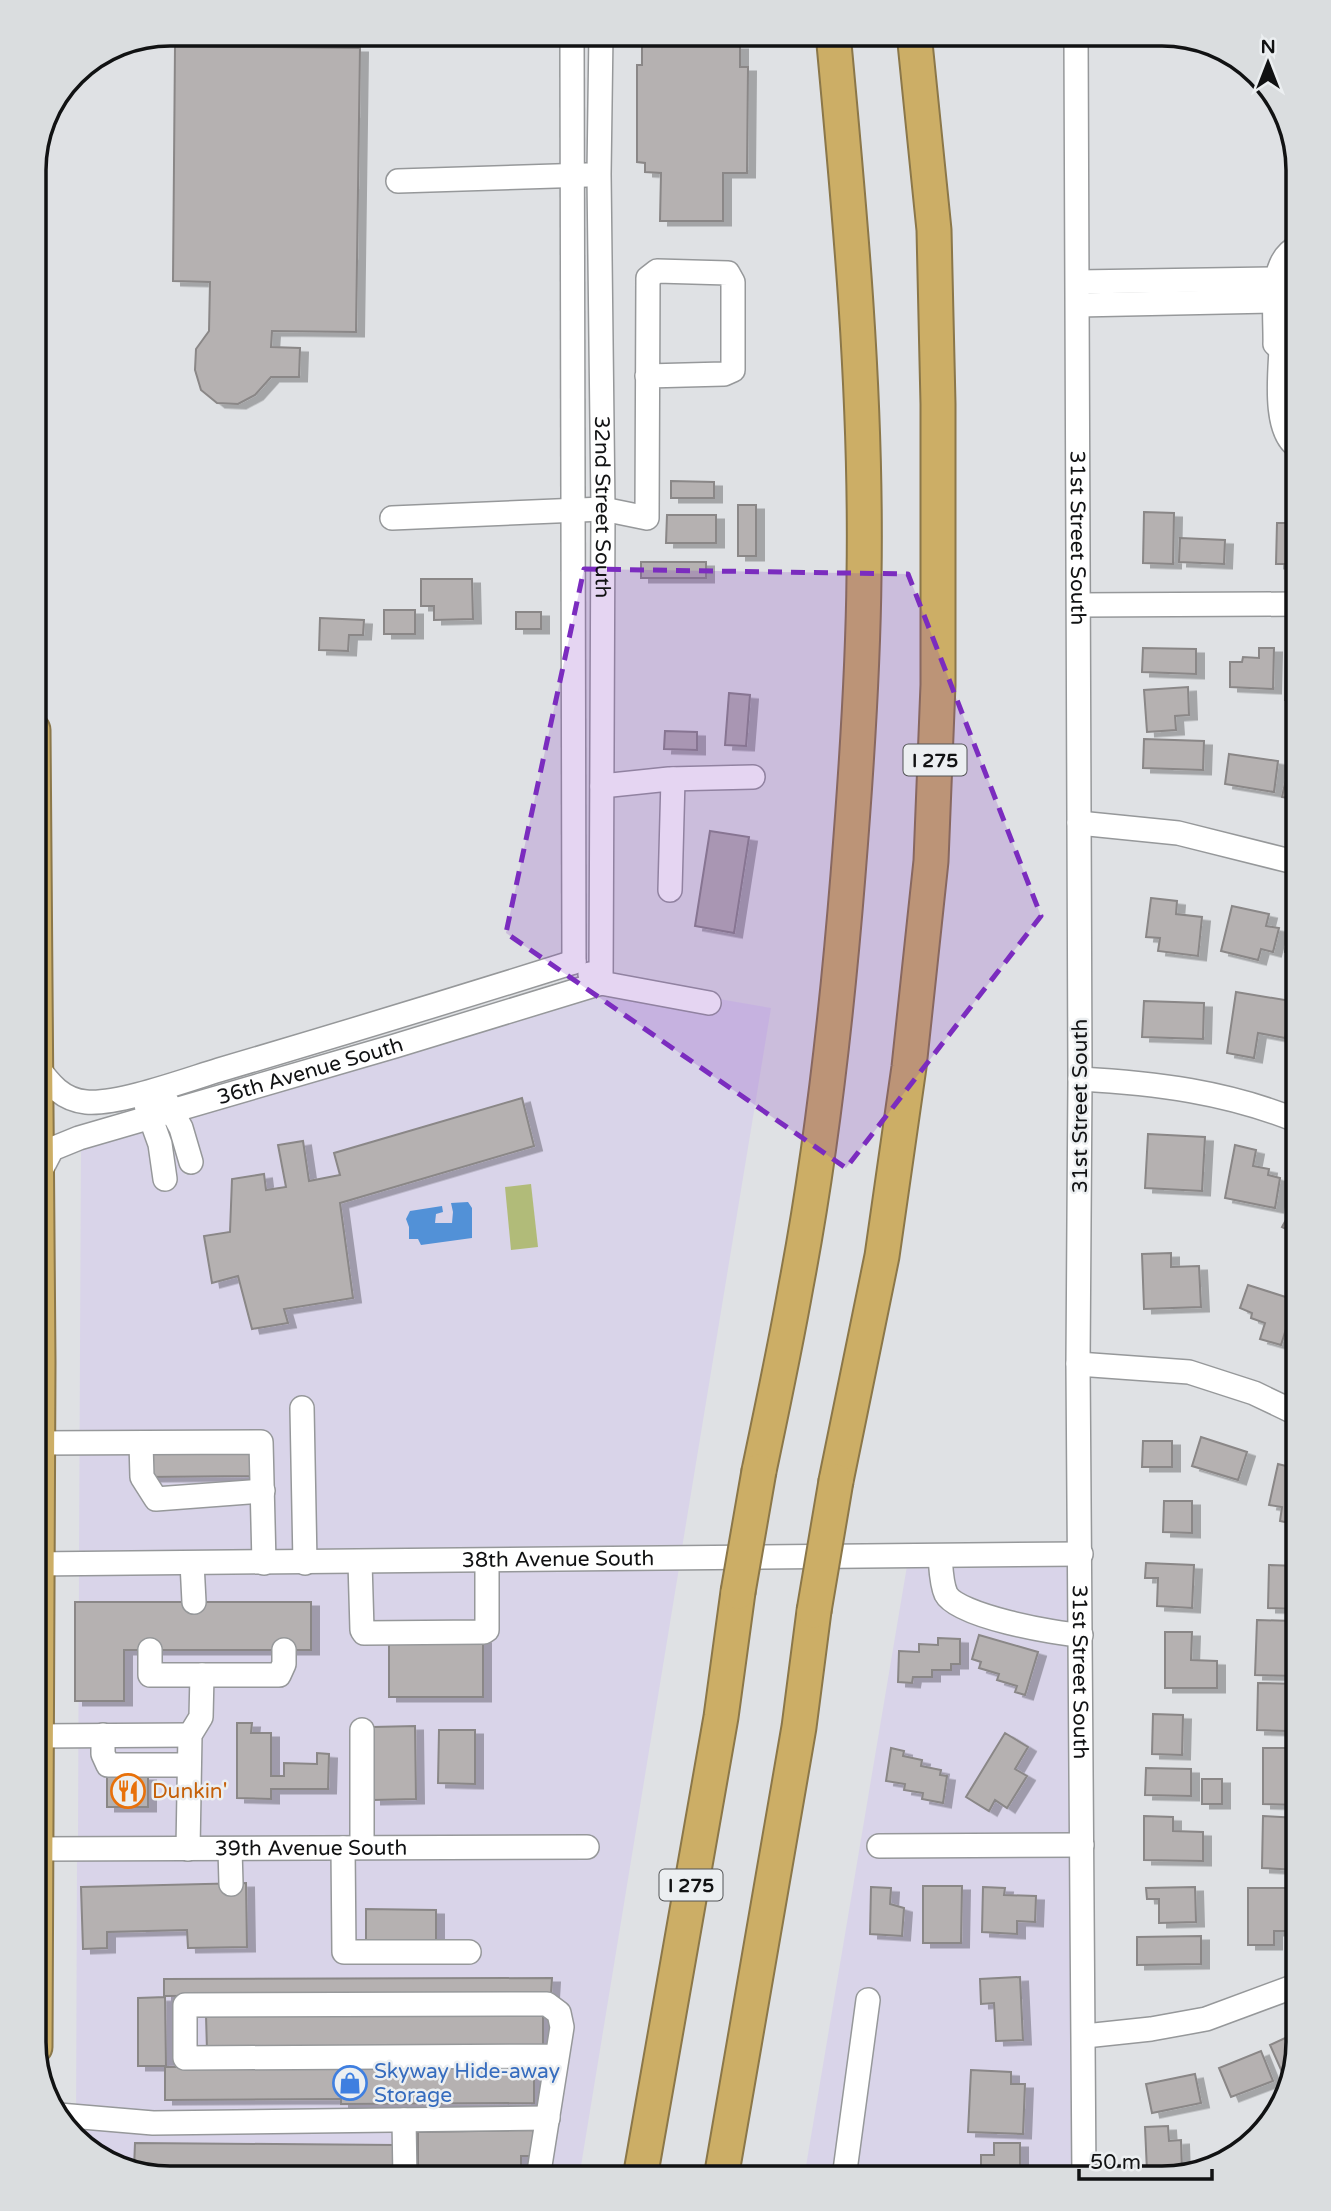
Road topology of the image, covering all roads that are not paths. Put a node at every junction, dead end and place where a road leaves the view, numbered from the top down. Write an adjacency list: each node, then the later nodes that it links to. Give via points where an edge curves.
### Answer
1 (572, 46): 7 (street, 32nd Street South)
2 (601, 46): 6 (street, 32nd Street South)
3 (834, 46): 83 (highway, I 275, bridge, via 862,408 864,578 842,953 797,1283 759,1471)
4 (915, 46): 84 (highway, I 275, bridge, via 934,230 938,404 938,685 931,862 882,1256 836,1481 799,1727)
5 (1076, 46): 10 (street, 31st Street South)
6 (599, 174): 7 (street); 17 (street, 32nd Street South)
7 (572, 177): 8 (street); 18 (street, 32nd Street South)
8 (398, 181)
9 (1286, 255): 11 (street)
10 (1077, 282): 11 (street); 12 (street, 31st Street South)
11 (1276, 290): 12 (street); 13 (street, via 1275,344)
12 (1077, 306): 21 (street, 31st Street South)
13 (1281, 349): 14 (street); 16 (street, via 1279,401)
14 (1286, 354)
15 (647, 376): 15 (street, via 648,278 668,271 728,274 733,282 733,370); 17 (street, via 647,518)
16 (1286, 432)
17 (603, 509): 18 (street); 24 (street, 32nd Street South)
18 (572, 511): 19 (street); 28 (street, 32nd Street South)
19 (393, 518)
20 (1286, 604): 21 (street)
21 (1079, 605): 25 (street, 31st Street South)
22 (753, 777): 23 (street)
23 (673, 779): 24 (street); 27 (street)
24 (602, 786): 29 (street, 32nd Street South)
25 (1079, 823): 26 (street, via 1178,833); 34 (street, 31st Street South)
26 (1286, 860)
27 (670, 890)
28 (574, 962): 29 (street, 36th Avenue South); 31 (street, 36th Avenue South)
29 (601, 982): 30 (street, 36th Avenue South); 32 (street, 36th Avenue South)
30 (709, 1003)
31 (383, 1022): 32 (street); 35 (street, 36th Avenue South)
32 (395, 1046): 36 (street, 36th Avenue South)
33 (46, 1077): 35 (street, 36th Avenue South, via 57,1091 82,1102 97,1103)
34 (1080, 1079): 37 (street, via 1202,1092); 41 (street, 31st Street South)
35 (150, 1090): 36 (street)
36 (161, 1115): 38 (street, 36th Avenue South, via 79,1138 52,1149); 39 (street, via 181,1128); 40 (street)
37 (1286, 1116)
38 (46, 1158)
39 (191, 1162)
40 (166, 1178)
41 (1078, 1364): 43 (street, via 1189,1372); 47 (street, 31st Street South)
42 (302, 1408): 53 (street)
43 (1286, 1408)
44 (46, 1443): 45 (street)
45 (141, 1443): 46 (street, via 142,1477 156,1499); 46 (street, via 261,1442)
46 (263, 1492): 52 (street)
47 (1081, 1554): 48 (street, 38th Avenue South); 56 (street, 31st Street South)
48 (940, 1556): 49 (street, 38th Avenue South); 56 (street, via 946,1595 961,1608 1055,1634)
49 (486, 1560): 50 (street, 38th Avenue South); 50 (street, via 484,1632 364,1633)
50 (360, 1562): 53 (street, 38th Avenue South)
51 (192, 1563): 52 (street, 38th Avenue South); 54 (street, 38th Avenue South); 55 (street)
52 (264, 1563): 53 (street, 38th Avenue South)
53 (305, 1563)
54 (46, 1564)
55 (194, 1602)
56 (1081, 1635): 65 (street, 31st Street South)
57 (150, 1650): 59 (street, via 150,1675)
58 (285, 1650): 59 (street, via 279,1675)
59 (202, 1675): 62 (street, via 201,1717)
60 (362, 1730): 68 (street)
61 (103, 1735): 62 (street); 63 (street); 64 (street, via 108,1765)
62 (190, 1735): 64 (street)
63 (46, 1736)
64 (189, 1765): 70 (street)
65 (1082, 1845): 66 (street); 76 (street, 31st Street South)
66 (879, 1846)
67 (587, 1847): 68 (street, 39th Avenue South)
68 (352, 1848): 71 (street, 39th Avenue South); 73 (street, via 344,1952)
69 (46, 1849): 70 (street, 39th Avenue South)
70 (188, 1849): 71 (street, 39th Avenue South)
71 (230, 1849): 72 (street)
72 (231, 1884)
73 (469, 1952)
74 (1286, 1989): 76 (street, via 1206,2019)
75 (868, 2000): 85 (street)
76 (1085, 2036): 86 (street, 31st Street South)
77 (557, 2056): 77 (street, via 185,2058 185,2005 547,2004 559,2013 562,2027); 79 (street)
78 (71, 2116): 80 (street, via 153,2123)
79 (548, 2118): 80 (street); 82 (street)
80 (404, 2120): 81 (street)
81 (405, 2165)
82 (540, 2165)
83 (642, 2165)
84 (723, 2166)
85 (846, 2166)
86 (1084, 2166)

